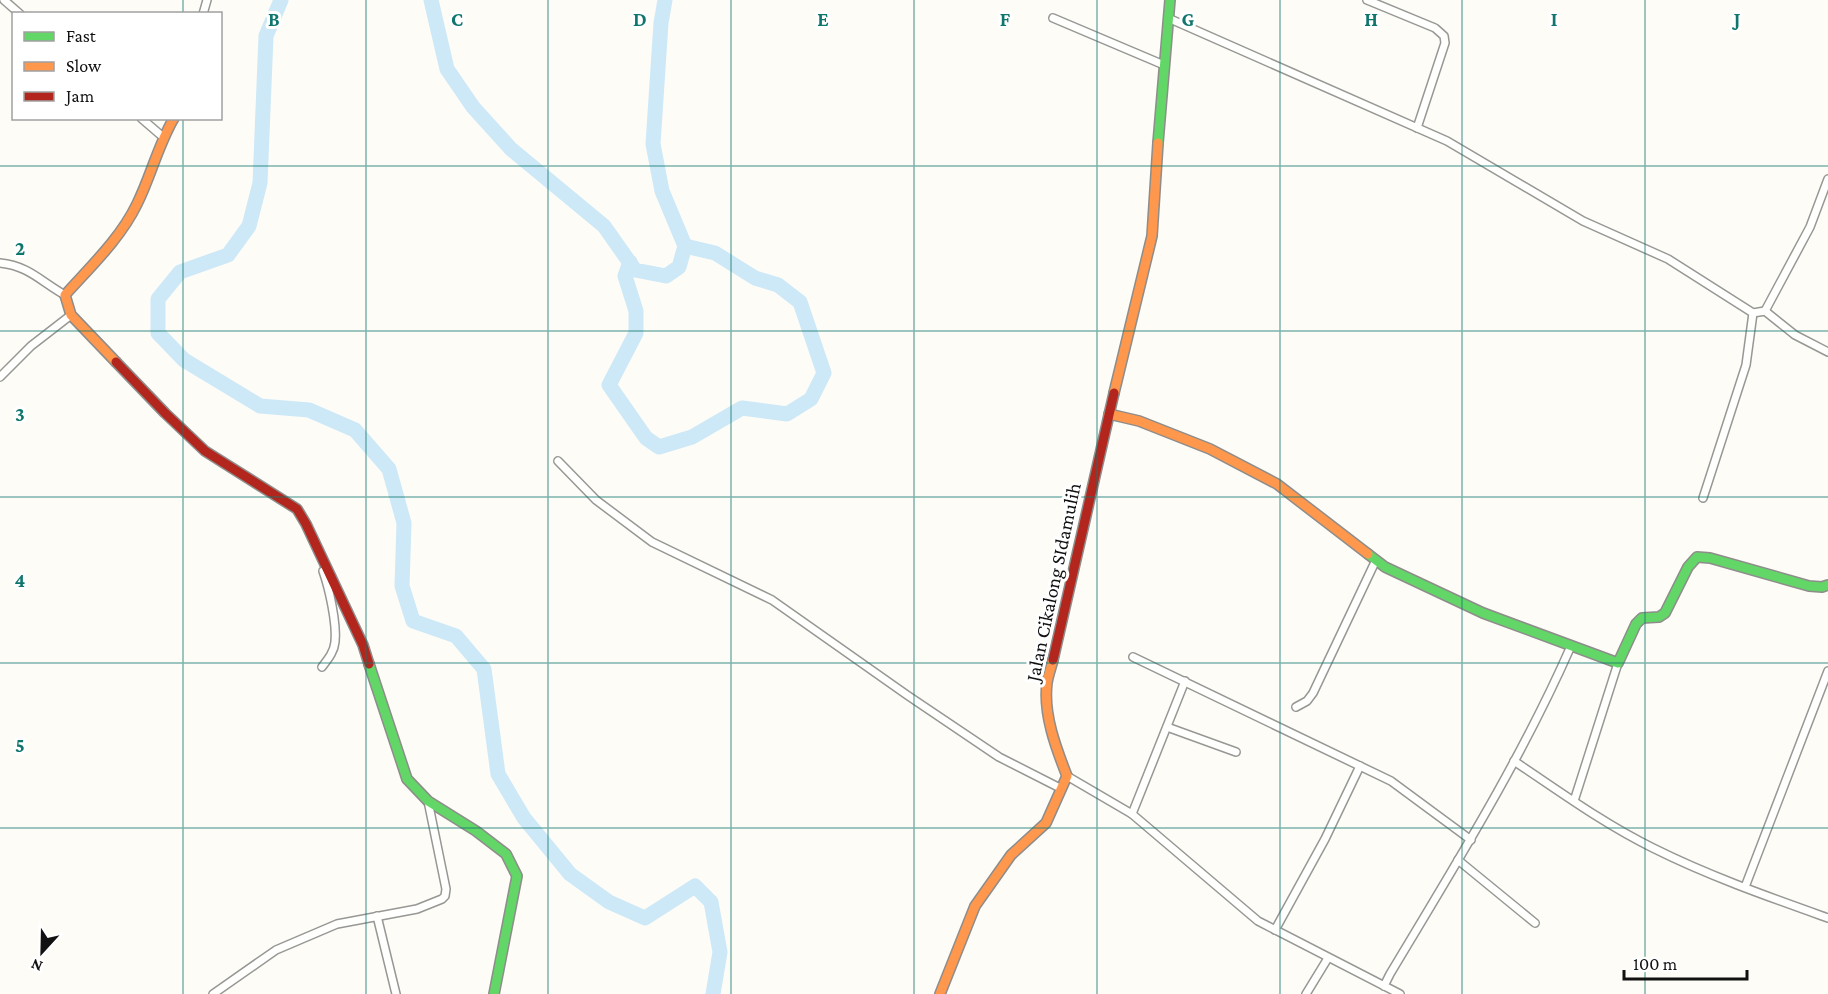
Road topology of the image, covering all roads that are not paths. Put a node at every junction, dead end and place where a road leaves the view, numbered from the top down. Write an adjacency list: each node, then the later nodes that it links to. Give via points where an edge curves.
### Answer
1 (4, 0): 4 (street)
2 (1170, 0): 6 (street, Jalan Cikalong SIdamulih)
3 (1367, 0): 10 (street, via 1435,28 1444,36 1445,44)
4 (18, 12)
5 (1053, 18): 7 (street)
6 (1168, 18): 7 (street, Jalan Cikalong SIdamulih); 10 (street)
7 (1164, 65): 20 (street, Jalan Cikalong SIdamulih, via 1152,236)
8 (143, 120): 11 (street)
9 (173, 120): 11 (street)
10 (1417, 128): 16 (street, via 1447,141 1583,221 1668,259)
11 (162, 137): 14 (street, via 137,204 112,243)
12 (1828, 179): 15 (street, via 1810,226)
13 (0, 263): 14 (street, via 26,269)
14 (64, 294): 17 (street)
15 (1765, 311): 16 (street); 18 (street)
16 (1753, 313): 22 (street, via 1746,365)
17 (71, 315): 19 (street); 23 (street, via 205,451 297,509)
18 (1828, 352)
19 (0, 377)
20 (1109, 414): 24 (street, via 1210,449 1277,484); 37 (street, Jalan Cikalong SIdamulih, via 1047,684 1047,709 1055,747)
21 (558, 461): 38 (street, via 596,500 652,542 772,600 999,757)
22 (1703, 498)
23 (316, 548): 29 (street, via 329,589 335,643); 39 (street, via 363,645 407,779)
24 (1376, 560): 26 (street, via 1483,614); 32 (street, via 1313,693)
25 (1828, 585): 28 (street, via 1809,586 1697,557 1665,613 1642,618 1636,624)
26 (1571, 646): 28 (street); 35 (street)
27 (1133, 657): 31 (street)
28 (1618, 663): 40 (street)
29 (322, 667)
30 (1828, 671): 44 (street)
31 (1185, 681): 33 (street); 36 (street)
32 (1296, 707)
33 (1167, 727): 34 (street); 41 (street)
34 (1236, 752)
35 (1514, 761): 40 (street); 42 (street)
36 (1360, 766): 42 (street, via 1404,789); 48 (street)
37 (1067, 776): 38 (street); 41 (street)
38 (1060, 788): 54 (street, via 1046,823 1011,855 975,906)
39 (428, 801): 45 (street, via 445,896 417,909); 53 (street, via 506,854 518,876)
40 (1574, 801): 44 (street, via 1653,848)
41 (1132, 814): 48 (street, via 1258,921)
42 (1471, 840): 43 (street)
43 (1458, 860): 47 (street); 50 (street)
44 (1745, 887): 46 (street)
45 (377, 916): 51 (street, via 337,924 276,950); 52 (street)
46 (1828, 918)
47 (1535, 923)
48 (1275, 930): 49 (street)
49 (1328, 958): 50 (street); 55 (street)
50 (1384, 986): 56 (street)
51 (213, 994)
52 (396, 994)
53 (494, 994)
54 (940, 994)
55 (1306, 994)
56 (1400, 994)

